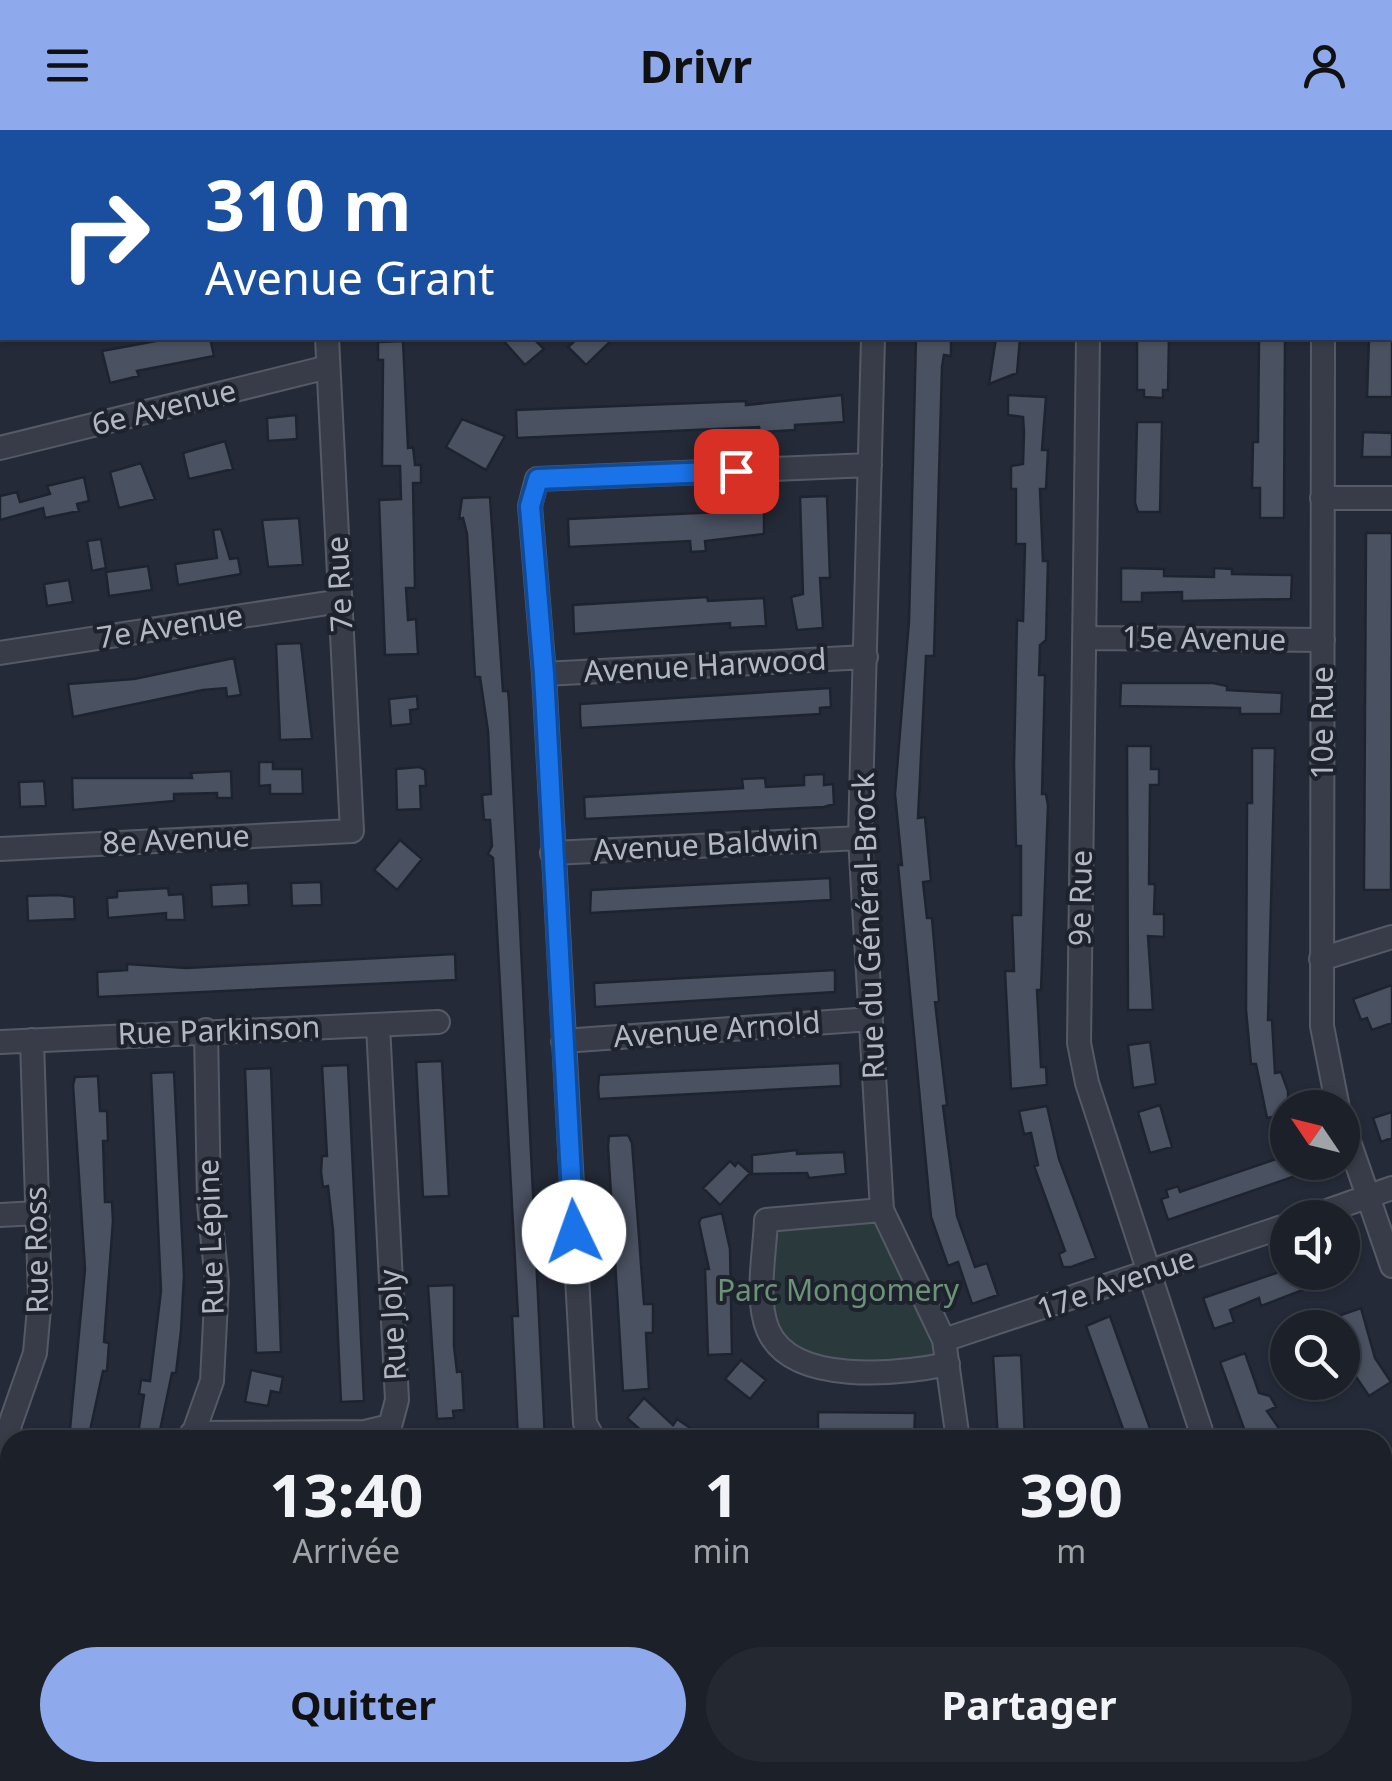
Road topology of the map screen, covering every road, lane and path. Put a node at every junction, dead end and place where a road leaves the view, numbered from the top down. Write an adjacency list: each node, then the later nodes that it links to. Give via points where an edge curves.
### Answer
1 (327, 340): 5 (street, 7e Rue)
2 (872, 340): 7 (street, Rue du Général-Brock)
3 (1088, 340): 11 (street, 9e Rue)
4 (1323, 340): 8 (street, 10e Rue)
5 (328, 367): 6 (street, 6e Avenue); 10 (street, 7e Rue)
6 (0, 448)
7 (870, 465): 14 (street, Rue du Général-Brock); 15 (street, via 538,479 530,506)
8 (1322, 498): 9 (street); 12 (street, 10e Rue)
9 (1392, 498)
10 (340, 602): 13 (street, 7e Avenue); 16 (street, 7e Rue)
11 (1085, 638): 12 (street, 15e Avenue); 39 (street, 9e Rue, via 1079,1044)
12 (1324, 640): 21 (street, 10e Rue)
13 (0, 652)
14 (866, 657): 15 (street, Avenue Harwood); 17 (street, Rue du Général-Brock)
15 (544, 674): 19 (street)
16 (352, 831): 18 (street, 8e Avenue)
17 (860, 838): 19 (street, Avenue Baldwin); 22 (street, Rue du Général-Brock)
18 (0, 849)
19 (552, 854): 27 (street)
20 (1392, 937): 21 (street)
21 (1321, 959): 29 (street, 10e Rue, via 1322,1026)
22 (871, 1019): 27 (street, Avenue Arnold); 34 (street, Rue du Général-Brock)
23 (438, 1022): 24 (street, Rue Parkinson)
24 (378, 1025): 25 (street, Rue Parkinson); 45 (street, Rue Joly, via 397,1400 390,1426)
25 (206, 1030): 26 (street, Rue Parkinson); 44 (street, Rue Lépine, via 216,1282 212,1381)
26 (32, 1040): 28 (street, Rue Parkinson); 35 (street, Rue Ross)
27 (563, 1041): 46 (street)
28 (0, 1042)
29 (1334, 1090)
30 (1360, 1178): 32 (street)
31 (1392, 1188): 32 (street)
32 (1366, 1197): 33 (street); 38 (street)
33 (1358, 1200)
34 (882, 1210): 40 (street, Rue du Général-Brock); 41 (street, via 766,1220 768,1330 792,1359 807,1366)
35 (37, 1213): 36 (street); 42 (street, Rue Ross, via 35,1353)
36 (0, 1215)
37 (1270, 1231): 39 (street, 17e Avenue)
38 (1392, 1266)
39 (1149, 1274): 40 (street, 17e Avenue); 48 (street, 9e Rue)
40 (944, 1340): 41 (street, Rue du Général-Brock)
41 (948, 1364): 47 (street, Rue du Général-Brock)
42 (10, 1402): 43 (street, Rue Ross)
43 (5, 1430)
44 (194, 1430)
45 (373, 1430)
46 (589, 1430)
47 (957, 1430)
48 (1201, 1430)

